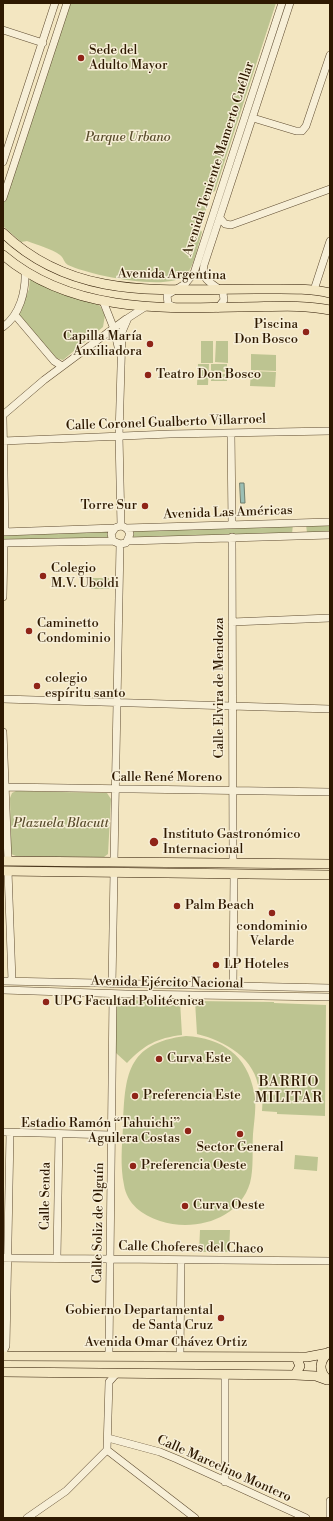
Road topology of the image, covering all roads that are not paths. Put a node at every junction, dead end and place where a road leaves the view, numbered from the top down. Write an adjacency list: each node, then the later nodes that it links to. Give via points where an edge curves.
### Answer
1 (67, 3): 5 (street)
2 (282, 3): 21 (street, Avenida Teniente Mamerto Cuéllar, via 194,273 186,284)
3 (290, 3): 11 (street, Avenida Teniente Mamerto Cuéllar)
4 (54, 7): 5 (street); 7 (street)
5 (64, 14): 10 (street)
6 (3, 30): 7 (street)
7 (43, 43): 9 (street)
8 (330, 56): 11 (street, via 302,131)
9 (21, 109): 10 (street); 12 (street)
10 (31, 113): 14 (street)
11 (253, 118): 15 (street, Avenida Teniente Mamerto Cuéllar)
12 (3, 162)
13 (330, 189): 15 (street, via 231,225)
14 (3, 198)
15 (220, 218): 20 (street, Avenida Teniente Mamerto Cuéllar, via 203,270 205,279)
16 (3, 233): 21 (main road, Avenida Argentina, via 41,262 87,280 117,287)
17 (330, 241): 22 (street)
18 (3, 255): 19 (main road)
19 (25, 271): 24 (main road, via 78,295); 30 (street, via 26,284)
20 (218, 289): 21 (main road, Avenida Argentina); 22 (main road, Avenida Argentina); 28 (street, via 224,298 223,304)
21 (176, 290): 27 (street, Avenida Teniente Mamerto Cuéllar, via 170,292 167,298 168,304)
22 (314, 290): 23 (main road, Avenida Argentina); 26 (main road, via 316,298)
23 (328, 293): 29 (main road, via 321,299)
24 (104, 301): 25 (main road); 33 (street)
25 (145, 307): 27 (main road); 31 (street)
26 (312, 307): 28 (main road); 29 (main road)
27 (175, 308): 28 (main road)
28 (218, 308)
29 (327, 309)
30 (15, 316): 32 (street); 35 (street, via 54,361)
31 (128, 318): 33 (street); 34 (street, via 122,332)
32 (3, 328)
33 (114, 329): 34 (street); 35 (street)
34 (121, 358): 39 (street)
35 (62, 366): 36 (street)
36 (3, 416): 40 (street)
37 (330, 431): 38 (street, Calle Coronel Gualberto Villarroel)
38 (231, 433): 39 (street, Calle Coronel Gualberto Villarroel); 43 (street)
39 (119, 436): 40 (street, Calle Coronel Gualberto Villarroel); 44 (street)
40 (4, 441): 45 (street)
41 (299, 522): 42 (street, Avenida Las Américas); 43 (street, Avenida Las Américas); 46 (street)
42 (330, 522)
43 (232, 524): 44 (street, Avenida Las Américas)
44 (121, 527): 45 (street, Avenida Las Américas); 49 (street, via 130,534); 50 (street, via 111,534)
45 (4, 532)
46 (300, 535): 47 (street, Avenida Las Américas); 48 (street, Avenida Las Américas)
47 (330, 535)
48 (232, 537): 49 (street, Avenida Las Américas); 54 (street, Calle Elvira de Mendoza)
49 (128, 541): 50 (street, Avenida Las Américas)
50 (117, 543): 51 (street); 56 (street)
51 (3, 544): 52 (street)
52 (3, 597)
53 (330, 618): 54 (street)
54 (232, 622): 57 (street, Calle Elvira de Mendoza)
55 (3, 700): 56 (street)
56 (116, 701): 57 (street); 61 (street)
57 (233, 706): 58 (street); 62 (street, Calle Elvira de Mendoza)
58 (330, 708)
59 (3, 732): 60 (street)
60 (4, 787): 61 (street, Calle René Moreno); 64 (street)
61 (115, 790): 62 (street, Calle René Moreno); 65 (street)
62 (233, 790): 63 (street, Calle René Moreno); 66 (street, Calle Elvira de Mendoza)
63 (330, 792)
64 (7, 861): 65 (main road); 68 (main road, via 13,866)
65 (114, 861): 66 (main road); 69 (main road, via 120,867)
66 (233, 862): 67 (main road); 70 (main road, via 239,865 240,869)
67 (330, 864)
68 (7, 871): 69 (main road); 72 (street)
69 (115, 872): 70 (main road); 73 (street, Calle Soliz de Olguín)
70 (235, 874): 71 (main road); 74 (street)
71 (329, 875)
72 (10, 981): 73 (street, Avenida Ejército Nacional); 76 (street); 77 (street, via 18,986)
73 (113, 984): 74 (street, Avenida Ejército Nacional); 78 (street, Calle Soliz de Olguín)
74 (234, 986): 75 (street, Avenida Ejército Nacional); 79 (street, via 230,991)
75 (330, 988)
76 (5, 990): 77 (street, Avenida Ejército Nacional)
77 (16, 991): 78 (street, Avenida Ejército Nacional)
78 (113, 994): 79 (street, Avenida Ejército Nacional); 83 (street, Calle Soliz de Olguín)
79 (234, 996): 80 (street, Avenida Ejército Nacional)
80 (330, 997)
81 (6, 1132): 82 (street); 84 (street)
82 (59, 1134): 83 (street); 85 (street, Calle Senda)
83 (112, 1135): 86 (street, Calle Soliz de Olguín)
84 (5, 1258): 85 (street, Calle Choferes del Chaco); 90 (street, via 6,1346)
85 (57, 1258): 86 (street, Calle Choferes del Chaco)
86 (110, 1259): 87 (street, Calle Choferes del Chaco); 94 (street, Calle Soliz de Olguín)
87 (181, 1260): 88 (street, Calle Choferes del Chaco); 95 (street)
88 (330, 1261)
89 (330, 1351): 96 (main road, Avenida Omar Chávez Ortiz, via 316,1356); 103 (main road, via 320,1366)
90 (3, 1352)
91 (3, 1356): 92 (main road, Avenida Omar Chávez Ortiz)
92 (51, 1356): 93 (main road, Avenida Omar Chávez Ortiz); 98 (main road, via 55,1364)
93 (66, 1356): 94 (main road, Avenida Omar Chávez Ortiz); 99 (main road, via 61,1364)
94 (107, 1356): 95 (main road, Avenida Omar Chávez Ortiz)
95 (180, 1356): 96 (main road, Avenida Omar Chávez Ortiz)
96 (296, 1357): 102 (main road, via 300,1366)
97 (3, 1372): 98 (main road)
98 (50, 1372): 99 (main road)
99 (66, 1372): 100 (main road)
100 (117, 1373): 101 (main road); 104 (street, via 109,1382)
101 (225, 1375): 102 (main road); 106 (street)
102 (295, 1375): 103 (main road, via 316,1376)
103 (329, 1382)
104 (108, 1438): 105 (street); 106 (street, Calle Marcelino Montero, via 160,1452)
105 (107, 1450): 108 (street, via 66,1491); 109 (street)
106 (225, 1482): 110 (street, Calle Marcelino Montero)
107 (330, 1500): 111 (street)
108 (27, 1518)
109 (195, 1518)
110 (306, 1518)
111 (330, 1518)

